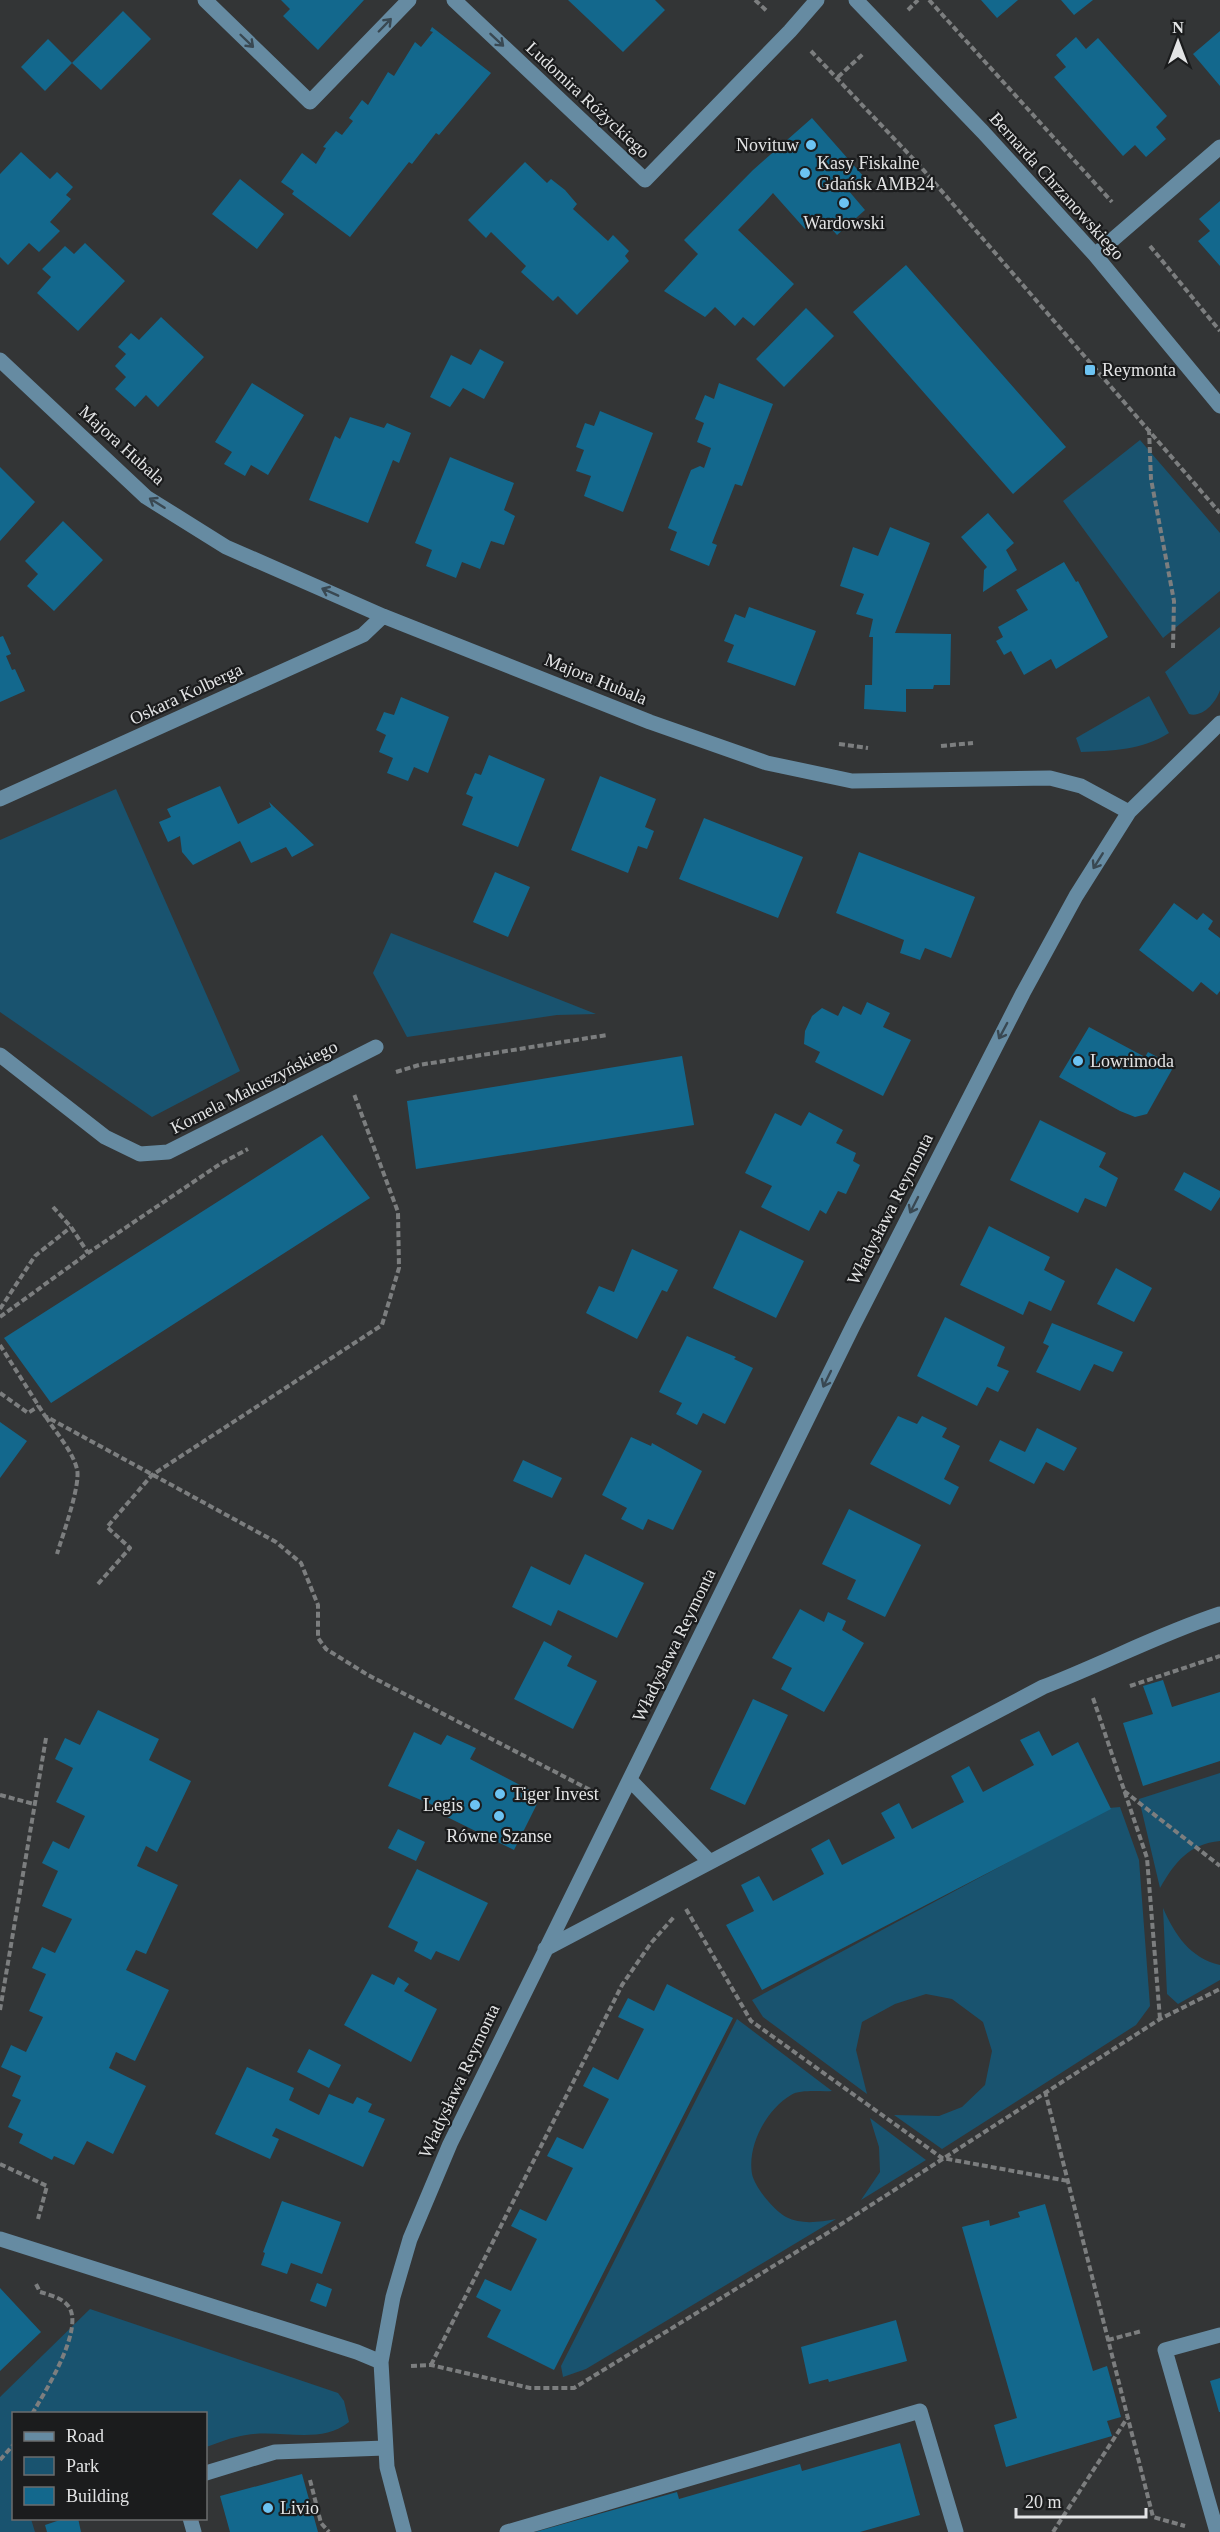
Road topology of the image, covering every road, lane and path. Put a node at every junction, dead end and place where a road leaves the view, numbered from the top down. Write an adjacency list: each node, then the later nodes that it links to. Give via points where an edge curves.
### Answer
1 (205, 0): 2 (street, one-way to 2, via 310,102)
2 (409, 0)
3 (454, 0): 8 (street, Ludomira Różyckiego, one-way to 8, via 645,180)
4 (755, 0): 8 (path)
5 (817, 0): 8 (street, Ludomira Różyckiego)
6 (856, 0): 11 (street, Bernarda Chrzanowskiego)
7 (929, 0): 10 (path)
8 (790, 31): 15 (path, via 920,166)
9 (1220, 147): 10 (street)
10 (1131, 224): 11 (street); 12 (path)
11 (1095, 255): 14 (street, Bernarda Chrzanowskiego)
12 (1220, 331)
13 (0, 360): 17 (street, Majora Hubala, one-way to 13, via 226,547 146,497)
14 (1220, 405)
15 (1149, 429): 16 (path); 18 (path, via 1151,479 1174,601)
16 (1220, 513)
17 (383, 616): 24 (street, Oskara Kolberga, via 363,635); 25 (street, Majora Hubala, via 650,722 767,763 852,781 1050,778 1082,786)
18 (1173, 648)
19 (1220, 723): 25 (street)
20 (828, 743): 23 (path)
21 (973, 743): 22 (path)
22 (939, 747)
23 (872, 748)
24 (0, 799)
25 (1129, 812): 54 (street, Władysława Reymonta, one-way to 54, via 1071,906 964,1106)
26 (607, 1035): 29 (path, via 419,1065)
27 (376, 1047): 28 (street, Kornela Makuszyńskiego, via 168,1152 140,1154 105,1137)
28 (0, 1055)
29 (392, 1073)
30 (363, 1089): 31 (path)
31 (354, 1094): 32 (path); 43 (path, via 398,1212 399,1268 381,1325)
32 (343, 1099)
33 (251, 1148): 36 (path, via 220,1164)
34 (53, 1207): 35 (path)
35 (71, 1227): 36 (path); 37 (path, via 34,1256)
36 (88, 1253): 38 (path)
37 (0, 1309)
38 (0, 1317)
39 (0, 1345): 41 (path)
40 (0, 1393): 41 (path, via 28,1413)
41 (39, 1406): 42 (path)
42 (45, 1416): 43 (path); 44 (path, via 78,1471)
43 (152, 1475): 45 (path, via 106,1527 130,1548); 55 (path, via 276,1542 302,1563 318,1605 318,1638 326,1649 368,1676)
44 (57, 1554)
45 (98, 1584)
46 (1220, 1614): 48 (street, via 1173,1630)
47 (1220, 1656): 49 (path)
48 (1084, 1672): 51 (path); 59 (street, via 1043,1687)
49 (1125, 1688)
50 (1103, 1695): 51 (path)
51 (1093, 1699): 52 (path); 56 (path)
52 (1083, 1703)
53 (46, 1738): 58 (path)
54 (630, 1780): 59 (street); 64 (street, Władysława Reymonta)
55 (589, 1789)
56 (1124, 1790): 60 (path); 67 (path, via 1147,1858)
57 (0, 1796): 58 (path)
58 (34, 1804): 66 (path)
59 (710, 1862): 61 (street)
60 (1220, 1866)
61 (676, 1880): 63 (path); 64 (street)
62 (697, 1904): 63 (path)
63 (687, 1909): 69 (path, via 751,2021); 77 (path, via 675,1916 651,1943 622,1985)
64 (545, 1949): 76 (street, Władysława Reymonta, via 450,2144 410,2239 393,2297)
65 (1220, 1989): 67 (path)
66 (0, 2010)
67 (1160, 2019): 68 (path)
68 (1045, 2091): 69 (path); 71 (path)
69 (942, 2158): 71 (path); 77 (path, via 574,2388 530,2388)
70 (0, 2164): 73 (path, via 47,2186)
71 (1068, 2181): 80 (path)
72 (0, 2239): 73 (street)
73 (31, 2248): 76 (street)
74 (35, 2279): 79 (path, via 40,2292 68,2305 72,2314 70,2336 56,2374)
75 (1220, 2335): 92 (street, via 1165,2350)
76 (381, 2362): 82 (street, Władysława Reymonta)
77 (431, 2365): 78 (path)
78 (410, 2366)
79 (33, 2412)
80 (1128, 2417): 90 (path); 91 (path, via 1153,2517 1189,2527)
81 (12, 2446): 84 (path)
82 (385, 2448): 83 (street); 87 (street, Władysława Reymonta)
83 (303, 2451): 85 (street, via 275,2452); 86 (path, via 321,2523)
84 (0, 2460)
85 (207, 2473)
86 (328, 2532)
87 (404, 2532)
88 (507, 2532): 89 (street, via 920,2411)
89 (956, 2532)
90 (1053, 2532)
91 (1190, 2532)
92 (1217, 2532)

